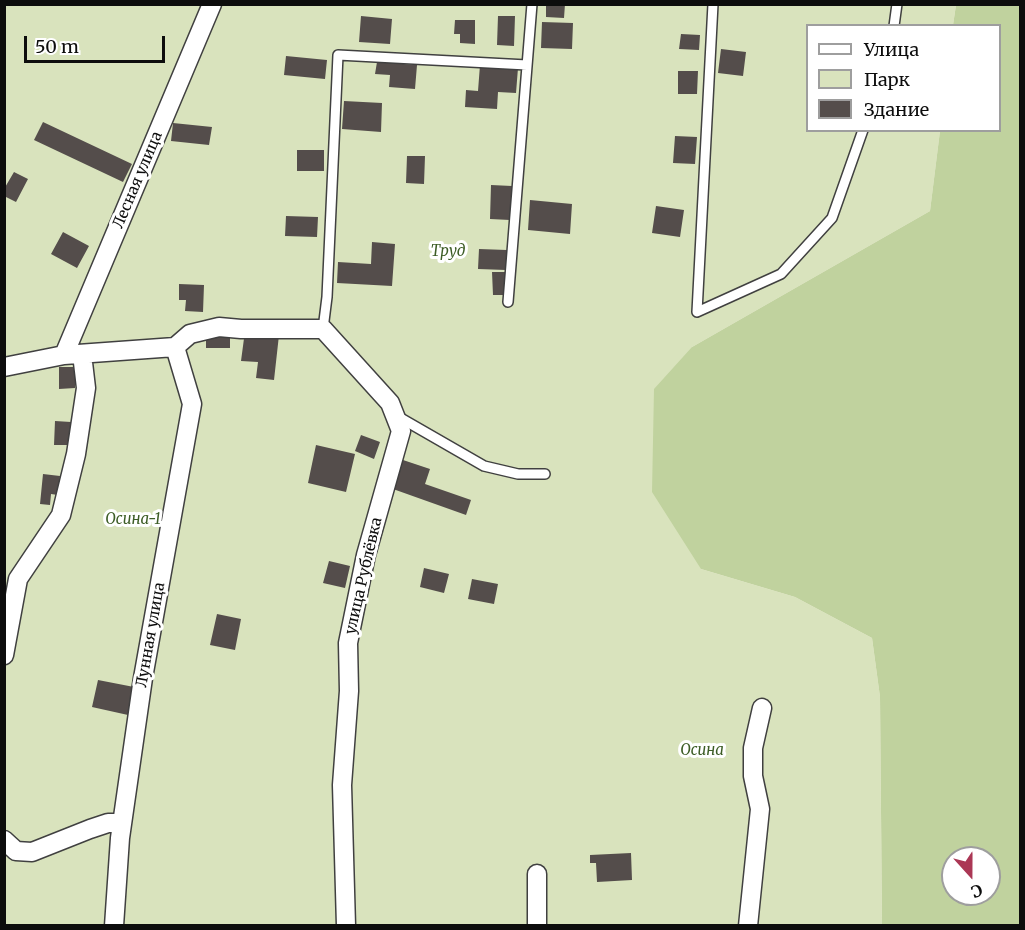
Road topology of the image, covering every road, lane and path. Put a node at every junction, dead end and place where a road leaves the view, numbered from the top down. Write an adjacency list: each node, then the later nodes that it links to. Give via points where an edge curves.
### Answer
1 (212, 4): 11 (street, Лесная улица)
2 (532, 4): 6 (lane)
3 (713, 4): 7 (lane, via 696,312 781,274 832,218)
4 (897, 4): 5 (lane)
5 (894, 24)
6 (527, 65): 8 (lane); 9 (lane, via 338,56 327,297)
7 (862, 132)
8 (508, 302)
9 (322, 329): 10 (street, via 219,327 190,334); 13 (street, via 390,403)
10 (175, 347): 11 (street); 17 (street, Лунная улица, via 192,404 143,678)
11 (73, 354): 12 (street); 15 (street, via 86,388 76,454 61,515 18,579)
12 (4, 367)
13 (395, 414): 14 (lane, via 484,466 518,474); 21 (street, улица Рублёвка, via 401,430 366,555 348,643 349,691 342,785)
14 (545, 474)
15 (4, 656)
16 (762, 708): 23 (street, via 753,748 753,776 760,809)
17 (122, 823): 18 (street, via 90,829 32,852 16,851); 20 (street, Лунная улица)
18 (4, 840)
19 (537, 874): 22 (street)
20 (114, 926)
21 (346, 926)
22 (537, 926)
23 (748, 926)

